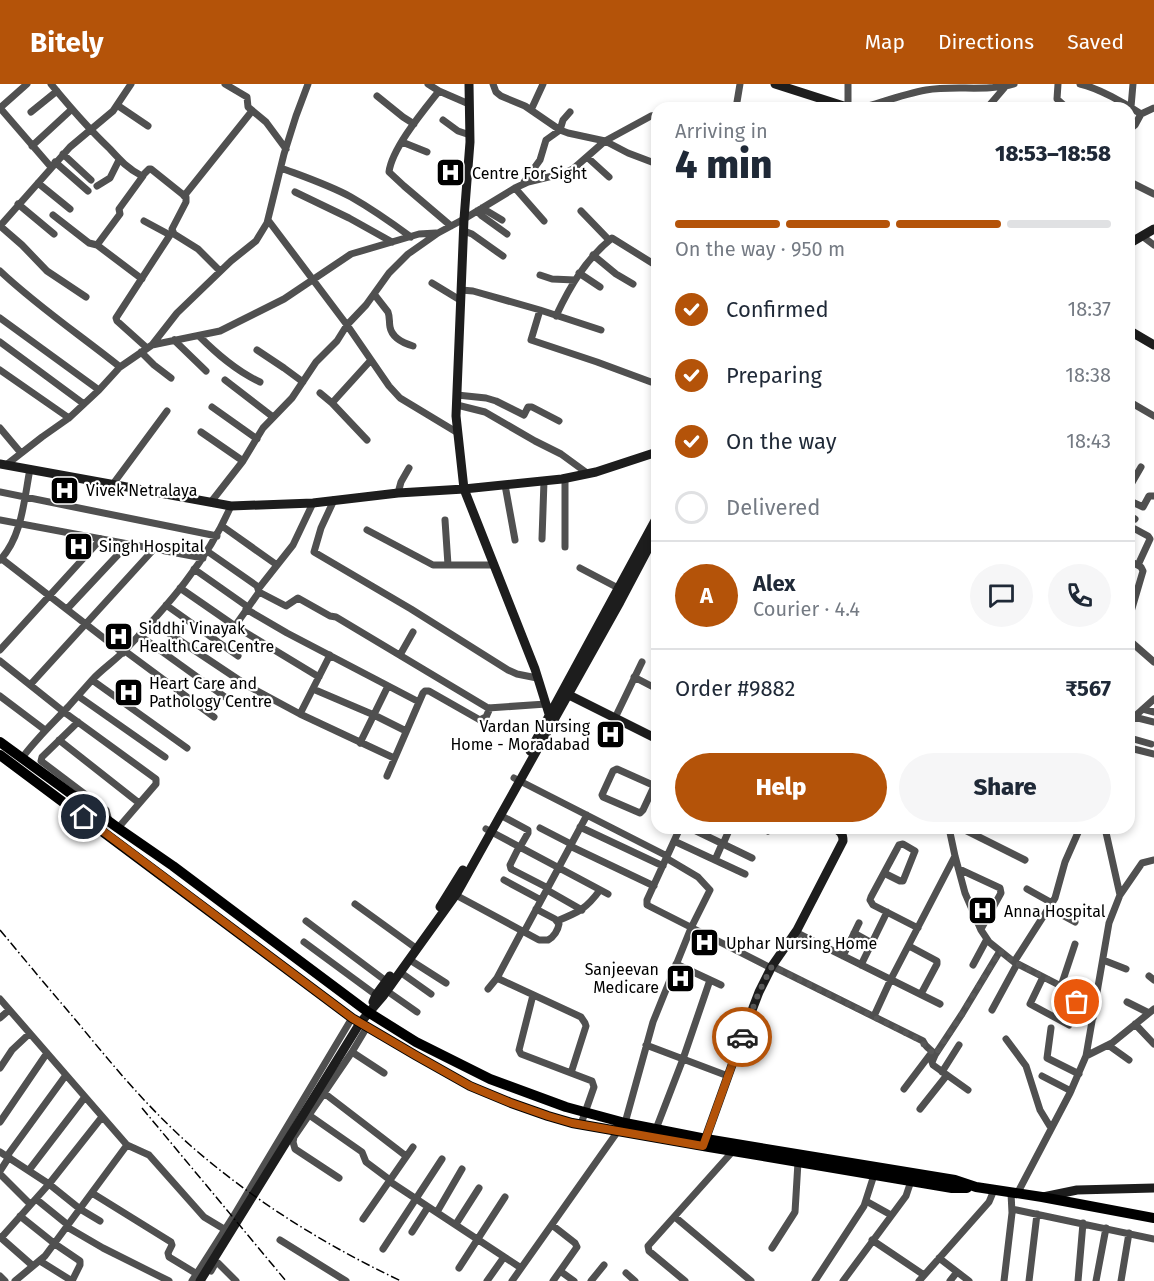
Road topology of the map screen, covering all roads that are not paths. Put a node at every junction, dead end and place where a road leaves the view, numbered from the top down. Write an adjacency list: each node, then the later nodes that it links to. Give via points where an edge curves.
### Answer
1 (27, 84): 37 (street)
2 (51, 84): 22 (street)
3 (131, 84): 36 (street)
4 (225, 84): 19 (street)
5 (308, 84): 57 (street)
6 (428, 84): 23 (street)
7 (469, 84): 35 (main road)
8 (493, 84): 42 (street, via 501,96)
9 (543, 84): 42 (street)
10 (740, 84): 26 (street)
11 (776, 84): 27 (main road)
12 (848, 84): 28 (street)
13 (1014, 84): 20 (street)
14 (1058, 84): 25 (street)
15 (1080, 84): 33 (street)
16 (1133, 84): 34 (street)
17 (958, 86): 18 (street); 21 (street)
18 (993, 86): 20 (street)
19 (238, 87): 41 (street)
20 (1005, 87): 30 (street)
21 (919, 88): 29 (street)
22 (57, 91): 39 (street); 43 (street)
23 (439, 91): 35 (street); 48 (street)
24 (377, 96): 48 (street)
25 (1057, 99): 31 (street); 32 (street)
26 (737, 102)
27 (833, 102)
28 (849, 102)
29 (879, 102)
30 (992, 102)
31 (1055, 102)
32 (1060, 102)
33 (1121, 102)
34 (1132, 102)
35 (469, 104): 53 (main road)
36 (117, 105): 50 (street); 51 (street)
37 (0, 108): 56 (street)
38 (1153, 109): 45 (street)
39 (72, 110): 51 (street); 56 (street)
40 (1135, 110): 45 (street)
41 (252, 111): 57 (street, via 266,122); 75 (street)
42 (531, 111): 52 (street)
43 (31, 112)
44 (570, 112): 52 (street)
45 (1141, 114): 49 (street)
46 (651, 118): 54 (street)
47 (443, 120): 53 (street)
48 (414, 124): 55 (street)
49 (1135, 125)
50 (148, 126)
51 (90, 130): 59 (street); 61 (street)
52 (560, 130): 54 (street); 71 (street, via 546,140 540,160)
53 (470, 135): 81 (main road)
54 (605, 141): 60 (street); 62 (street)
55 (402, 142): 58 (street); 87 (street, via 390,172)
56 (32, 146): 63 (street)
57 (286, 149): 64 (street)
58 (427, 152)
59 (63, 153): 63 (street); 67 (street)
60 (587, 156): 66 (street); 71 (street, via 573,169)
61 (119, 160): 65 (street); 70 (street, via 110,178)
62 (651, 162)
63 (53, 165): 68 (street); 72 (street)
64 (281, 168): 82 (street); 94 (street, via 351,197)
65 (142, 176): 75 (street, via 150,168); 98 (street)
66 (609, 177)
67 (90, 180)
68 (38, 183): 76 (street); 77 (street)
69 (1135, 184): 74 (street)
70 (98, 186)
71 (519, 186): 78 (street); 85 (street)
72 (88, 190)
73 (295, 192): 97 (street)
74 (1154, 194)
75 (184, 196): 92 (street, via 186,202)
76 (18, 204): 86 (street); 91 (street)
77 (70, 209)
78 (480, 210): 81 (street); 83 (street); 93 (street, via 482,216)
79 (580, 211): 95 (street)
80 (53, 215): 98 (street, via 88,243)
81 (464, 219): 87 (street); 89 (main road)
82 (268, 220): 104 (street, via 256,241); 108 (street)
83 (502, 220)
84 (144, 221): 92 (street)
85 (544, 221)
86 (0, 226): 114 (street, via 47,271)
87 (451, 226): 90 (street)
88 (1154, 229): 96 (main road)
89 (464, 231): 101 (street); 112 (main road)
90 (438, 233): 94 (street); 113 (street, via 408,254)
91 (54, 234)
92 (171, 234): 104 (street, via 198,249); 107 (street)
93 (507, 234)
94 (411, 237): 97 (street)
95 (609, 240): 100 (street); 102 (street, via 614,238)
96 (1136, 240): 99 (street)
97 (392, 242): 108 (street, via 351,254)
98 (97, 245): 107 (street)
99 (1154, 245)
100 (593, 255): 106 (street); 110 (street)
101 (503, 256)
102 (651, 262)
103 (0, 271): 130 (street)
104 (220, 272): 127 (street)
105 (540, 275): 106 (street, via 556,280)
106 (577, 277): 111 (street); 117 (street)
107 (142, 279): 127 (street, via 116,318)
108 (313, 279): 119 (street); 122 (street, via 247,318)
109 (432, 284): 115 (street)
110 (633, 284)
111 (600, 287)
112 (461, 290): 115 (main road); 116 (street)
113 (374, 294): 119 (street); 126 (street, via 390,315 393,334)
114 (86, 297)
115 (460, 300): 140 (main road)
116 (540, 310): 117 (street); 137 (street, via 531,340)
117 (556, 316): 120 (street)
118 (0, 318): 138 (street)
119 (347, 325): 129 (street); 136 (street)
120 (601, 330)
121 (1135, 334): 125 (main road)
122 (199, 336): 123 (street); 135 (street, via 222,358)
123 (174, 340): 127 (street); 132 (street)
124 (0, 342): 142 (street)
125 (1154, 345)
126 (412, 346)
127 (147, 348): 130 (street); 133 (street, via 154,365)
128 (257, 350): 136 (street)
129 (371, 360): 141 (street); 152 (street, via 400,398)
130 (120, 367): 138 (street)
131 (0, 370): 148 (street)
132 (206, 370)
133 (171, 378)
134 (225, 381): 147 (street)
135 (260, 382)
136 (303, 382): 147 (street)
137 (651, 382)
138 (99, 390): 142 (street)
139 (320, 393): 141 (street)
140 (457, 400): 149 (street, via 486,398 523,415 532,407); 152 (main road); 162 (street, via 561,454)
141 (332, 403): 154 (street)
142 (84, 404): 148 (street)
143 (1135, 405): 146 (street)
144 (212, 407): 153 (street)
145 (167, 411): 166 (street)
146 (1154, 416)
147 (273, 417): 153 (street)
148 (69, 418): 155 (street)
149 (559, 420)
150 (0, 428): 155 (street)
151 (201, 432): 157 (street)
152 (458, 433): 169 (main road)
153 (257, 439): 157 (street)
154 (367, 440)
155 (21, 453): 158 (street)
156 (651, 454): 162 (main road)
157 (243, 461): 175 (street)
158 (3, 465): 161 (main road)
159 (1141, 467): 163 (street)
160 (409, 468): 171 (street)
161 (30, 469): 166 (main road); 173 (street)
162 (587, 474): 164 (main road)
163 (1135, 477)
164 (566, 478): 165 (main road); 192 (street)
165 (544, 481): 167 (main road); 188 (street)
166 (113, 484): 175 (main road)
167 (505, 485): 169 (main road); 189 (street)
168 (1154, 486): 172 (street)
169 (464, 489): 171 (main road); 199 (main road)
170 (0, 492): 173 (street)
171 (398, 493): 174 (main road)
172 (1153, 495): 177 (street, via 1143,507)
173 (25, 496): 181 (street); 186 (street)
174 (334, 500): 176 (main road); 227 (street, via 314,552 508,670)
175 (211, 502): 178 (main road)
176 (313, 503): 178 (main road); 197 (street, via 293,545)
177 (1135, 503)
178 (231, 506): 182 (street)
179 (0, 520): 181 (street)
180 (445, 520): 198 (street)
181 (20, 524): 187 (street); 195 (street)
182 (222, 526): 186 (street); 197 (street)
183 (651, 529): 205 (main road)
184 (367, 530): 198 (street, via 428,563)
185 (1135, 530): 200 (street, via 1150,539)
186 (216, 536): 194 (street)
187 (101, 539): 191 (street); 206 (street)
188 (542, 539)
189 (515, 540)
190 (651, 542): 205 (main road)
191 (128, 544): 193 (street); 210 (street)
192 (565, 547)
193 (154, 549): 194 (street); 212 (street)
194 (205, 555): 202 (street); 204 (street, via 257,585)
195 (1, 560): 206 (street)
196 (1135, 564): 200 (street)
197 (277, 565): 204 (street)
198 (448, 565): 199 (street)
199 (493, 565): 227 (main road)
200 (1138, 565): 207 (street, via 1142,573)
201 (580, 568): 205 (street)
202 (194, 569): 203 (street); 209 (street)
203 (180, 588): 208 (street); 213 (street)
204 (259, 590): 209 (street); 220 (street, via 286,606 298,598)
205 (622, 590): 233 (main road)
206 (49, 595): 210 (street); 217 (street)
207 (1135, 598)
208 (166, 605): 211 (street); 221 (street)
209 (247, 608): 213 (street); 219 (street)
210 (66, 609): 212 (street)
211 (152, 622): 215 (street); 244 (street, via 241,682)
212 (86, 624): 218 (street); 229 (street)
213 (235, 626): 225 (street)
214 (413, 632): 220 (street)
215 (139, 635): 218 (street); 236 (street)
216 (1135, 645): 224 (street)
217 (0, 650)
218 (124, 652): 228 (street); 246 (street)
219 (330, 655): 225 (street); 230 (street)
220 (400, 655): 240 (street)
221 (238, 656)
222 (0, 662): 229 (street)
223 (642, 662): 226 (street)
224 (1154, 662)
225 (319, 677): 232 (street)
226 (634, 677): 231 (street); 249 (street)
227 (537, 678): 239 (main road)
228 (92, 680): 235 (street); 261 (street)
229 (30, 685): 242 (street)
230 (388, 686): 238 (street); 245 (street)
231 (651, 686)
232 (313, 689): 244 (street); 245 (street)
233 (565, 693): 248 (main road); 249 (main road)
234 (0, 696): 253 (street)
235 (78, 696): 242 (street); 265 (street)
236 (225, 697)
237 (1154, 699): 241 (street)
238 (419, 702): 240 (street, via 423,693 429,691 480,720); 254 (street)
239 (546, 704): 240 (street); 248 (main road)
240 (490, 708)
241 (1143, 709): 243 (street); 247 (street)
242 (64, 712): 251 (street); 253 (street)
243 (1154, 712)
244 (300, 714): 259 (street)
245 (374, 715): 254 (street); 259 (street)
246 (214, 717)
247 (1135, 717)
248 (551, 718): 269 (main road)
249 (615, 718): 255 (main road)
250 (1135, 720): 252 (street)
251 (78, 722): 257 (street); 272 (street, via 156,779)
252 (1154, 722)
253 (45, 730): 266 (street)
254 (406, 731): 267 (street)
255 (651, 736)
256 (1135, 739): 260 (street)
257 (59, 740): 272 (street); 275 (street, via 41,761 106,810)
258 (0, 742): 266 (main road)
259 (360, 742): 267 (street)
260 (1151, 744)
261 (187, 748)
262 (1135, 749): 263 (street)
263 (1154, 754)
264 (0, 755): 293 (main road)
265 (165, 757)
266 (22, 758): 275 (main road)
267 (394, 758): 268 (street)
268 (387, 776)
269 (517, 780): 273 (main road); 274 (street); 279 (main road)
270 (651, 781): 271 (street, via 617,769 602,795 640,813)
271 (651, 793)
272 (140, 803): 277 (street)
273 (500, 815): 279 (main road); 292 (street, via 528,830)
274 (587, 815): 276 (street); 295 (street)
275 (109, 821): 277 (main road)
276 (580, 827): 291 (street); 300 (street)
277 (118, 828): 290 (main road)
278 (540, 828): 291 (street)
279 (488, 830): 292 (street); 310 (main road)
280 (677, 834): 288 (street)
281 (702, 834): 289 (street)
282 (727, 834): 289 (street)
283 (841, 834): 327 (main road, via 843,841)
284 (950, 834): 294 (street)
285 (973, 834): 298 (street)
286 (1077, 834): 315 (street)
287 (1106, 834): 312 (street)
288 (674, 841): 295 (street); 297 (street)
289 (723, 844): 296 (street); 297 (street)
290 (135, 845): 293 (main road); 364 (main road, via 173,866); 401 (main road, via 401,1041 486,1083)
291 (571, 845): 301 (street); 306 (street)
292 (520, 847): 301 (street); 307 (street, via 511,869)
293 (125, 848): 371 (main road)
294 (955, 856): 302 (street); 324 (street)
295 (667, 857): 300 (street); 323 (street, via 709,888)
296 (752, 858)
297 (715, 860): 304 (street)
298 (1025, 860)
299 (1152, 862): 312 (street, via 1142,863)
300 (663, 866): 306 (street)
301 (558, 868): 307 (street); 309 (street)
302 (958, 869): 325 (street); 325 (street, via 1002,891)
303 (884, 873): 303 (street, via 901,844 915,851 903,881); 318 (street, via 870,900)
304 (745, 874)
305 (504, 880): 313 (street)
306 (654, 886): 323 (street, via 647,905)
307 (547, 889): 313 (street); 317 (street)
308 (1027, 889): 315 (street)
309 (600, 890): 311 (street); 317 (street)
310 (453, 893): 326 (street); 329 (main road)
311 (608, 894)
312 (1120, 895): 339 (street, via 1109,922)
313 (541, 900): 316 (street)
314 (355, 904): 334 (street)
315 (1050, 906): 321 (street); 340 (street)
316 (537, 909): 320 (street); 326 (street)
317 (582, 910): 320 (street)
318 (887, 912): 324 (street); 332 (street)
319 (306, 921): 353 (street)
320 (557, 921): 326 (street, via 559,927 549,940)
321 (1075, 922)
322 (859, 923): 328 (street)
323 (691, 928): 341 (street); 344 (street)
324 (918, 928): 335 (street)
325 (981, 929): 330 (street)
326 (523, 932): 348 (street)
327 (795, 932): 337 (street); 344 (main road)
328 (854, 933): 332 (street); 337 (street)
329 (423, 936): 334 (main road); 338 (main road)
330 (987, 939): 336 (street); 342 (street)
331 (304, 942): 358 (street)
332 (872, 943): 343 (street)
333 (1075, 944): 354 (street)
334 (412, 946): 353 (main road)
335 (909, 946): 350 (street); 357 (street, via 937,961)
336 (1000, 951): 340 (street); 383 (street)
337 (843, 956): 343 (street)
338 (410, 960): 346 (main road); 351 (street)
339 (1103, 960): 345 (street); 370 (street)
340 (1016, 963): 347 (street); 365 (street)
341 (676, 964): 349 (street); 378 (street)
342 (973, 964)
343 (861, 965): 350 (street)
344 (772, 967): 368 (street); 393 (main road)
345 (1126, 969)
346 (400, 972): 353 (main road); 356 (street)
347 (1043, 977): 354 (street); 373 (street, via 1030,1005)
348 (497, 978): 355 (street); 359 (street)
349 (711, 980): 352 (street); 385 (street)
350 (891, 980): 357 (street); 368 (street)
351 (446, 983)
352 (721, 985)
353 (387, 986): 358 (main road); 364 (main road); 367 (street)
354 (1061, 986): 370 (street)
355 (488, 989)
356 (431, 994)
357 (921, 994): 362 (street)
358 (376, 995): 364 (main road)
359 (533, 995): 389 (street, via 581,1017 585,1023); 389 (street, via 519,1052)
360 (0, 999): 363 (street)
361 (1127, 1002): 366 (street)
362 (940, 1004)
363 (9, 1010): 369 (street); 375 (street)
364 (370, 1010): 371 (main road); 401 (main road, via 416,1042 490,1079)
365 (992, 1010)
366 (1151, 1011): 372 (street)
367 (417, 1012)
368 (874, 1016): 383 (street, via 922,1041)
369 (0, 1018)
370 (1094, 1018): 384 (street)
371 (360, 1023): 381 (street); 405 (main road, via 470,1086); 452 (street); 475 (main road)
372 (1135, 1024): 377 (street); 380 (street)
373 (1069, 1025)
374 (1051, 1028): 391 (street, via 1047,1058)
375 (29, 1034): 382 (street); 387 (street)
376 (1006, 1039): 407 (street, via 1026,1066 1040,1110)
377 (1154, 1044)
378 (646, 1045): 385 (street); 406 (street)
379 (959, 1045): 390 (street)
380 (1108, 1045): 384 (street); 386 (street)
381 (352, 1052): 388 (street); 398 (street)
382 (46, 1053): 392 (street); 404 (street)
383 (933, 1054): 390 (street, via 932,1064); 395 (street)
384 (1086, 1056): 391 (street)
385 (683, 1059): 393 (street); 408 (street)
386 (1129, 1060)
387 (0, 1068)
388 (384, 1073)
389 (571, 1073): 401 (street, via 590,1080 594,1087)
390 (944, 1073): 396 (street); 400 (street)
391 (1079, 1074): 397 (street)
392 (66, 1075): 399 (street); 413 (street)
393 (728, 1076): 409 (main road)
394 (1042, 1076): 397 (street)
395 (904, 1089)
396 (968, 1090)
397 (1071, 1090): 407 (street)
398 (324, 1093): 402 (street); 414 (street)
399 (85, 1096): 403 (street); 417 (street)
400 (920, 1109)
401 (570, 1112): 405 (main road); 405 (street); 406 (main road)
402 (309, 1115): 421 (street, via 294,1137 293,1146); 422 (street, via 363,1152 366,1162)
403 (102, 1117): 410 (street); 424 (street)
404 (0, 1122)
405 (577, 1123): 406 (main road)
406 (621, 1127): 408 (main road); 409 (main road); 449 (street)
407 (1051, 1128): 430 (street)
408 (656, 1129): 409 (main road)
409 (705, 1143): 412 (main road); 425 (main road, via 955,1180)
410 (127, 1145): 429 (street); 452 (street, via 149,1155 204,1217)
411 (413, 1147): 414 (street)
412 (733, 1151): 416 (main road); 443 (street)
413 (3, 1154): 417 (street); 419 (street)
414 (406, 1156): 422 (street)
415 (442, 1160): 433 (street)
416 (798, 1162): 420 (main road); 461 (street, via 795,1212)
417 (29, 1170): 424 (street)
418 (462, 1170): 439 (street)
419 (0, 1173): 435 (street)
420 (874, 1175): 423 (main road); 434 (street)
421 (339, 1178)
422 (389, 1180): 433 (street); 445 (street)
423 (911, 1181): 425 (main road, via 952,1188); 441 (street)
424 (49, 1184): 435 (street); 437 (street)
425 (976, 1187): 428 (main road)
426 (479, 1188): 448 (street)
427 (1154, 1188): 432 (main road, via 1073,1190)
428 (994, 1190): 430 (main road); 464 (street, via 989,1202)
429 (92, 1193): 437 (street); 475 (street, via 171,1242 169,1257)
430 (1014, 1193): 432 (main road); 438 (street)
431 (505, 1197): 458 (street)
432 (1042, 1197): 444 (main road)
433 (416, 1199): 436 (street); 462 (street)
434 (866, 1201): 441 (street); 492 (street)
435 (33, 1202): 442 (street); 450 (street)
436 (428, 1207): 439 (street); 453 (street)
437 (80, 1209): 446 (street); 450 (street)
438 (1012, 1209): 440 (street); 497 (street)
439 (437, 1212): 448 (street)
440 (1037, 1214): 447 (street); 498 (street)
441 (891, 1215): 459 (street)
442 (20, 1216): 455 (street); 460 (street)
443 (675, 1217): 490 (street, via 648,1248); 491 (street)
444 (1154, 1218)
445 (363, 1219)
446 (100, 1221)
447 (1083, 1223): 451 (street); 499 (street)
448 (456, 1224): 458 (street)
449 (552, 1225): 469 (street); 470 (street, via 577,1247)
450 (67, 1226): 460 (street); 479 (street)
451 (1106, 1228): 454 (street); 500 (street)
452 (224, 1229): 475 (street)
453 (412, 1232)
454 (1129, 1233): 456 (street); 501 (street)
455 (0, 1238): 467 (street)
456 (1154, 1239)
457 (280, 1240): 483 (street)
458 (479, 1240): 463 (street); 468 (street)
459 (873, 1240): 473 (street); 493 (street)
460 (55, 1244): 465 (street); 478 (street, via 80,1261)
461 (772, 1248)
462 (383, 1249)
463 (504, 1257): 469 (street); 484 (street)
464 (939, 1258): 471 (street); 473 (street)
465 (40, 1261): 467 (street); 478 (street)
466 (604, 1264): 488 (street)
467 (33, 1266): 477 (street)
468 (459, 1268)
469 (521, 1268): 485 (street)
470 (560, 1271): 486 (street); 487 (street)
471 (957, 1272): 495 (street); 496 (street)
472 (626, 1273): 489 (street)
473 (924, 1275): 494 (street)
474 (0, 1276): 476 (street)
475 (198, 1277): 480 (street)
476 (5, 1281)
477 (15, 1281)
478 (72, 1281)
479 (169, 1281)
480 (192, 1281)
481 (205, 1281): 482 (street, via 218,1263)
482 (236, 1281)
483 (346, 1281)
484 (487, 1281)
485 (512, 1281)
486 (553, 1281)
487 (574, 1281)
488 (591, 1281)
489 (635, 1281)
490 (684, 1281)
491 (751, 1281)
492 (815, 1281)
493 (843, 1281)
494 (918, 1281)
495 (950, 1281)
496 (969, 1281)
497 (1004, 1281)
498 (1029, 1281)
499 (1078, 1281)
500 (1096, 1281)
501 (1121, 1281)

